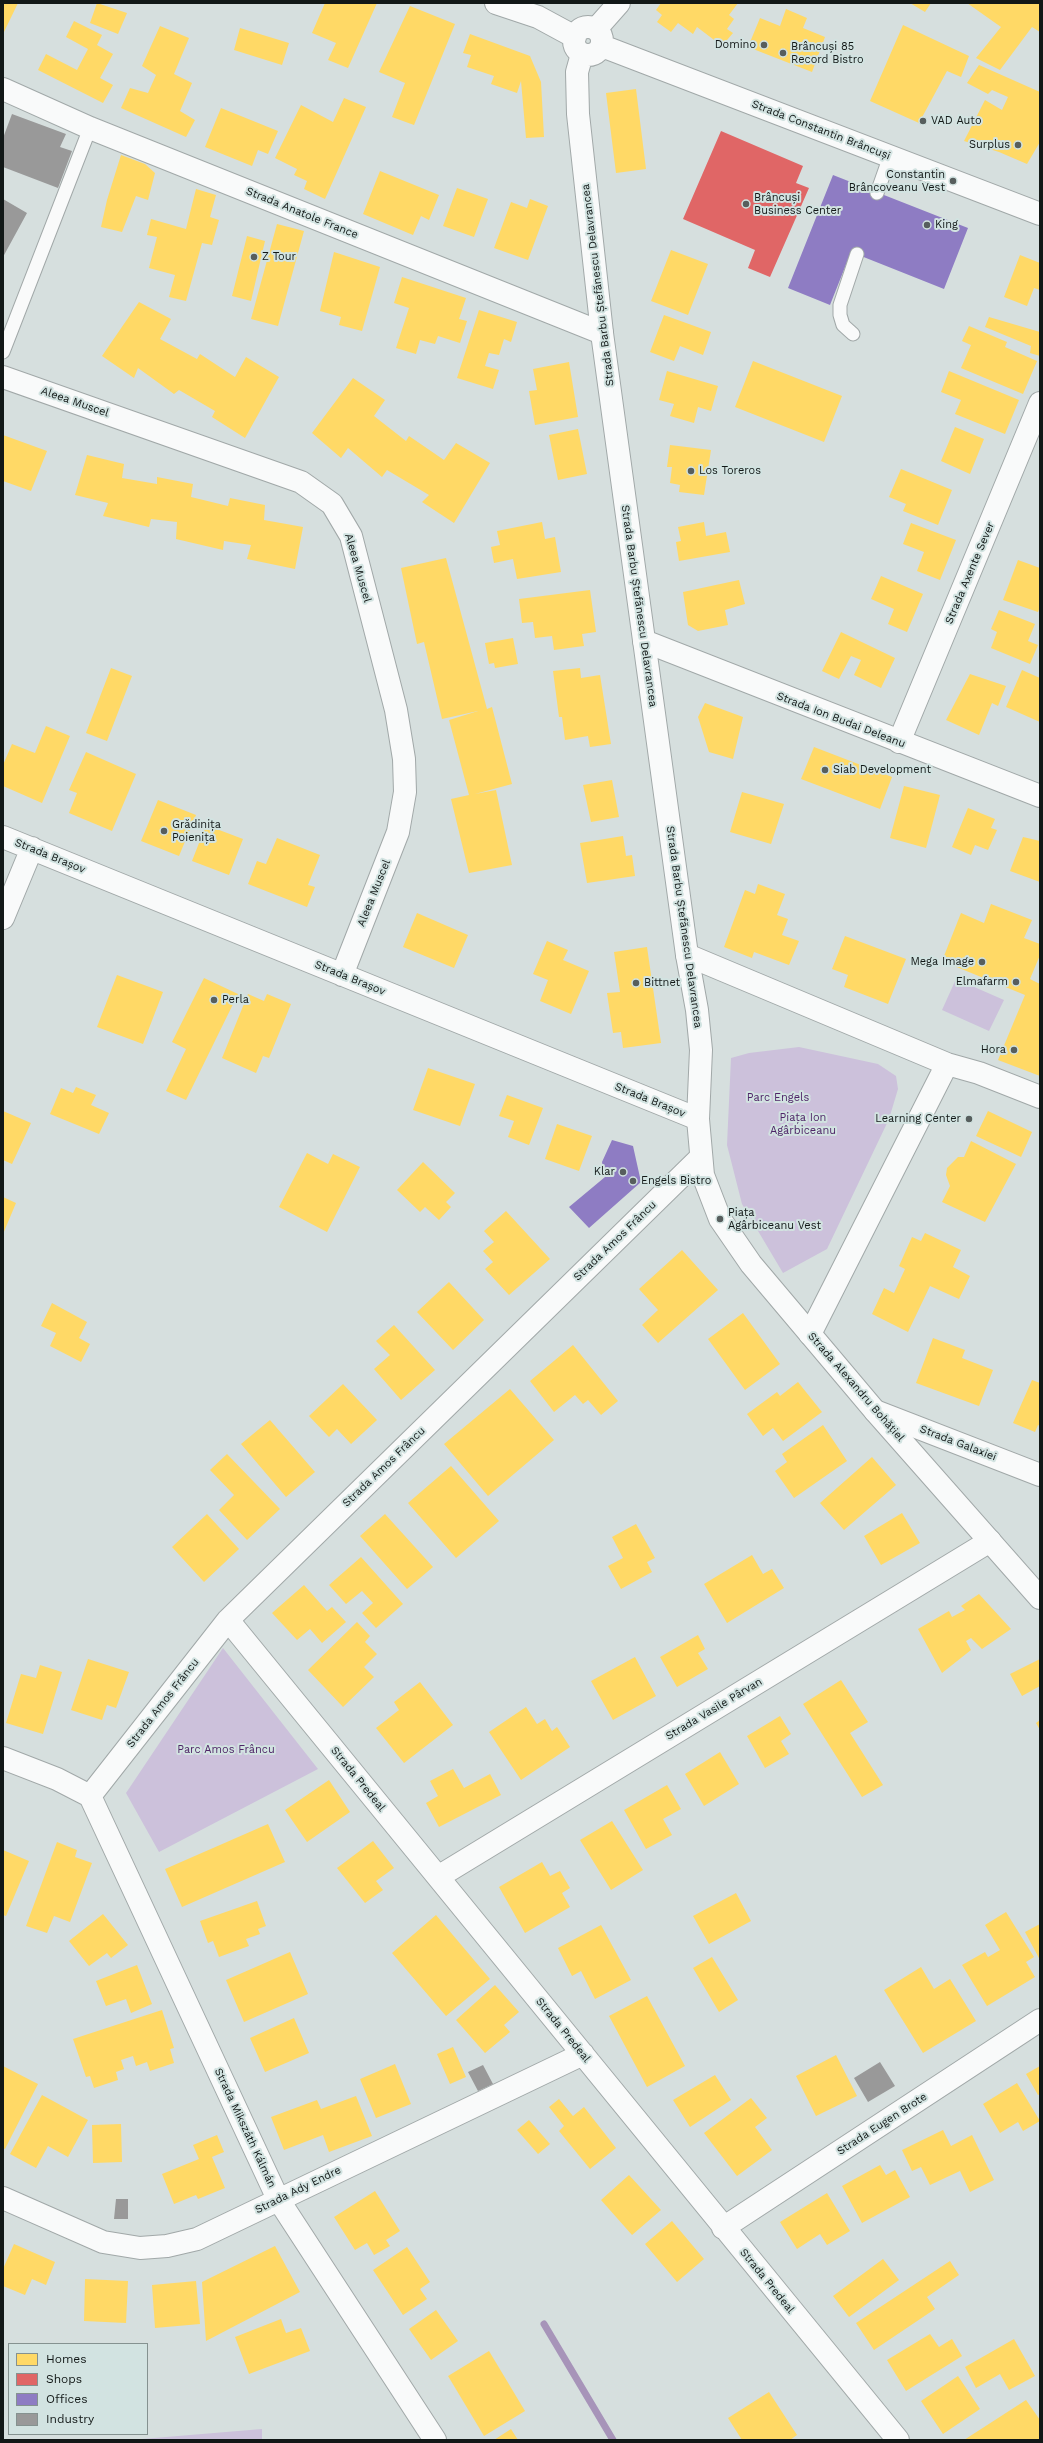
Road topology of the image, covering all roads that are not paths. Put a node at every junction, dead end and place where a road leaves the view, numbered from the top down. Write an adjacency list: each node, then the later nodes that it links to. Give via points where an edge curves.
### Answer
1 (496, 3): 3 (street, Strada Constantin Brâncuși, via 538,17)
2 (619, 3): 3 (street)
3 (589, 41): 6 (street, Strada Constantin Brâncuși); 10 (street, Strada Barbu Ștefănescu Delavrancea, via 577,72 578,114)
4 (3, 89): 5 (street, Strada Anatole France)
5 (90, 128): 10 (street, Strada Anatole France); 12 (lane)
6 (890, 156): 7 (lane); 8 (street, Strada Constantin Brâncuși)
7 (877, 193)
8 (1040, 214)
9 (857, 254): 11 (lane, via 840,306 843,325)
10 (602, 333): 15 (street, Strada Barbu Ștefănescu Delavrancea)
11 (853, 334)
12 (3, 352)
13 (3, 377): 22 (street, Aleea Muscel, via 301,482 332,504 351,536 396,710 404,758 405,792 398,832)
14 (1040, 403): 16 (street, Strada Axente Sever)
15 (644, 641): 16 (street, Strada Ion Budai Deleanu); 21 (street, Strada Barbu Ștefănescu Delavrancea)
16 (899, 742): 17 (street, Strada Ion Budai Deleanu)
17 (1040, 796)
18 (3, 837): 19 (street, Strada Brașov)
19 (32, 848): 20 (street); 22 (street, Strada Brașov)
20 (3, 918)
21 (688, 955): 23 (street); 25 (street, Strada Barbu Ștefănescu Delavrancea, via 701,1050)
22 (342, 975): 25 (street, Strada Brașov)
23 (947, 1064): 24 (street, via 979,1073); 27 (street)
24 (1040, 1097)
25 (698, 1119): 26 (street, Strada Barbu Ștefănescu Delavrancea)
26 (700, 1158): 27 (street, Strada Alexandru Bohățiel, via 708,1191 731,1236 751,1264); 32 (street, Strada Amos Frâncu)
27 (810, 1334): 28 (street, Strada Alexandru Bohățiel)
28 (875, 1411): 29 (street, Strada Galaxiei); 30 (street, Strada Alexandru Bohățiel)
29 (1040, 1475)
30 (990, 1541): 31 (street, Strada Alexandru Bohățiel); 35 (street, Strada Vasile Pârvan)
31 (1040, 1598)
32 (228, 1620): 34 (street, Strada Amos Frâncu); 35 (street, Strada Predeal)
33 (3, 1758): 34 (street, via 57,1779)
34 (90, 1796): 39 (street, Strada Mikszáth Kálmán)
35 (438, 1877): 37 (street, Strada Predeal)
36 (1040, 2020): 40 (street, Strada Eugen Brote)
37 (583, 2054): 39 (street, Strada Ady Endre); 40 (street, Strada Predeal)
38 (3, 2198): 39 (street, Strada Ady Endre, via 103,2242 140,2248 167,2246 197,2239)
39 (278, 2199): 41 (street, Strada Mikszáth Kálmán)
40 (724, 2228): 42 (street, Strada Predeal)
41 (435, 2440)
42 (898, 2440)

